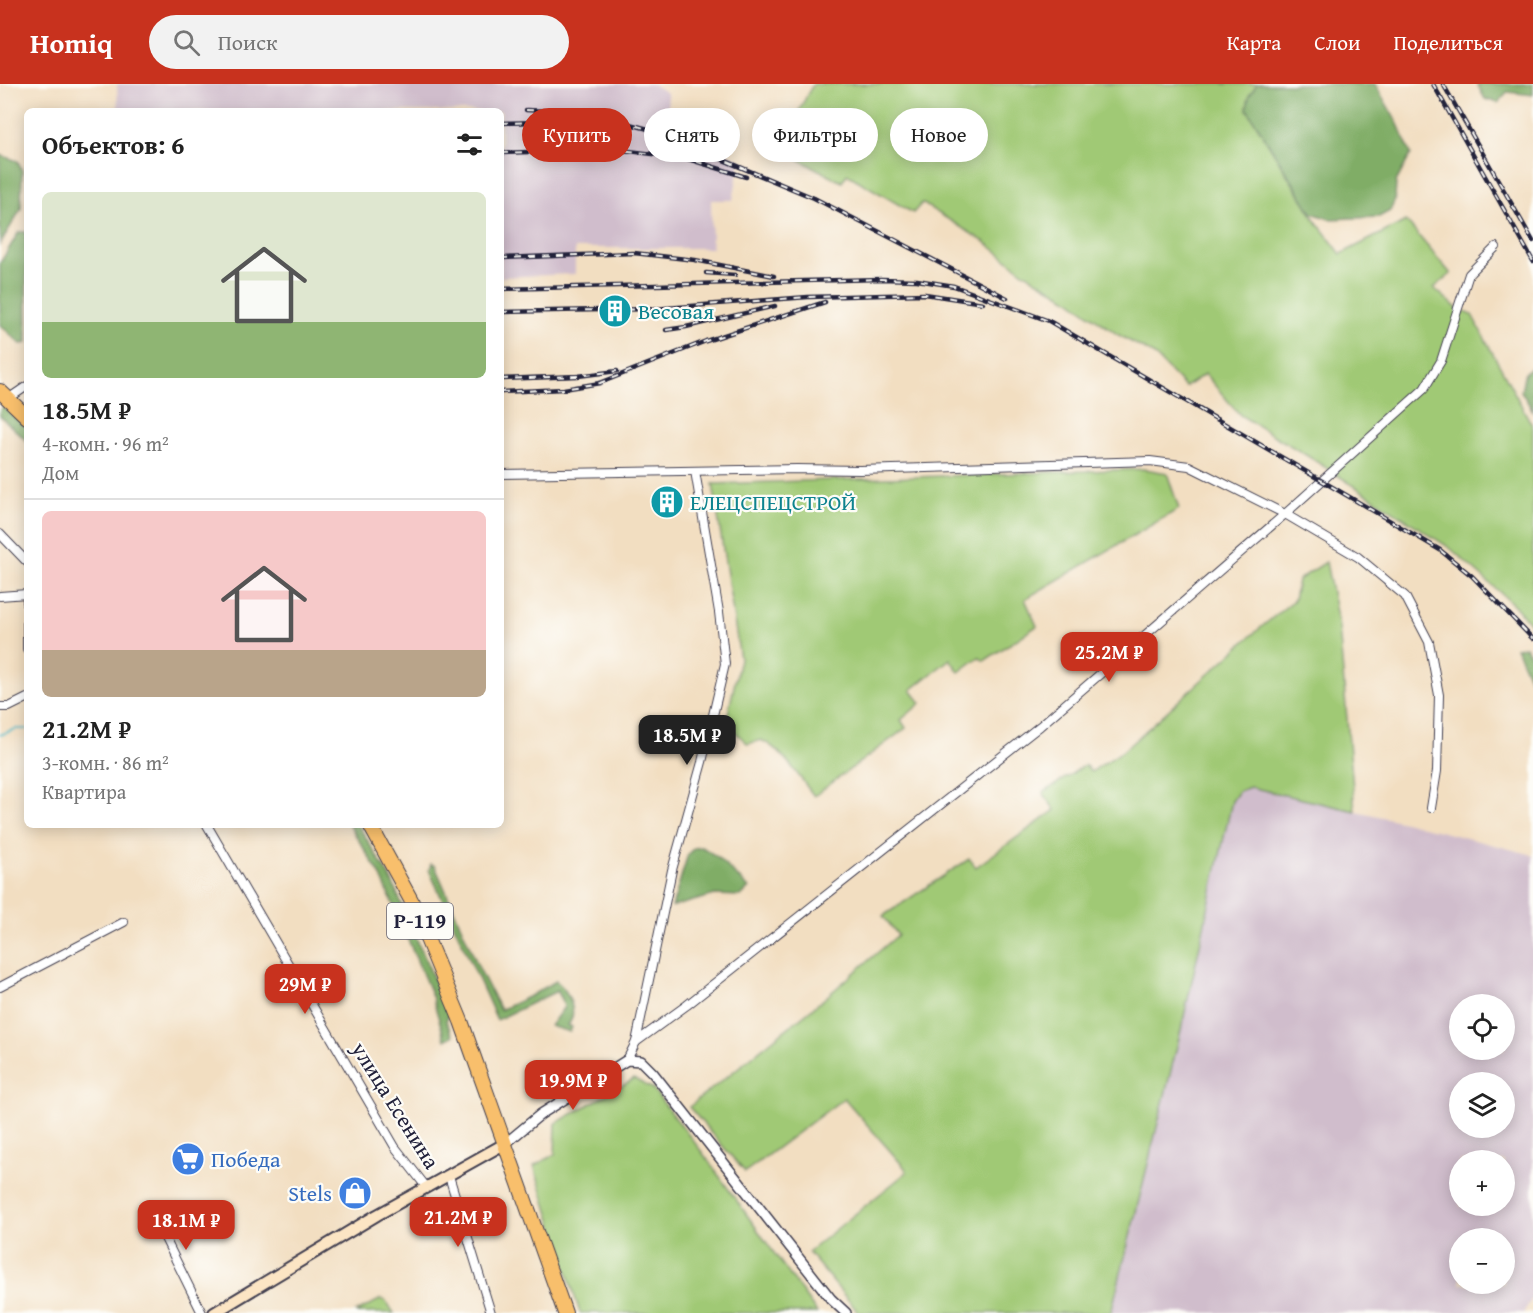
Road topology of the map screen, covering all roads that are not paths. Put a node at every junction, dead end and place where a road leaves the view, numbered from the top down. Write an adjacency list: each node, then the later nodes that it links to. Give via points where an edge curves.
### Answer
1 (1496, 247): 7 (street, via 1469,274 1441,361 1424,389)
2 (24, 387): 3 (street)
3 (4, 395): 4 (highway)
4 (24, 414)
5 (695, 471): 6 (street); 7 (street, via 1150,461 1189,466); 19 (street, via 725,664 672,872)
6 (504, 474)
7 (1285, 514): 14 (street, via 1358,557 1405,596 1429,642 1439,695 1437,771); 19 (street, via 1040,726)
8 (0, 534): 9 (street)
9 (24, 559)
10 (24, 594): 11 (street)
11 (0, 596)
12 (24, 699): 13 (street)
13 (0, 707)
14 (1431, 808)
15 (209, 828): 23 (street, улица Есенина, via 395,1147)
16 (372, 828): 21 (highway, Р-119, via 411,900)
17 (124, 922): 18 (street)
18 (0, 987)
19 (636, 1042): 20 (street)
20 (627, 1060): 21 (street, via 541,1114); 29 (street, via 641,1061 653,1072)
21 (506, 1143): 22 (main road); 28 (highway, Р-119)
22 (449, 1176): 23 (main road); 27 (street)
23 (427, 1188): 26 (main road)
24 (152, 1224): 25 (street, via 157,1222)
25 (202, 1313)
26 (214, 1313)
27 (491, 1313)
28 (565, 1313)
29 (846, 1313)

